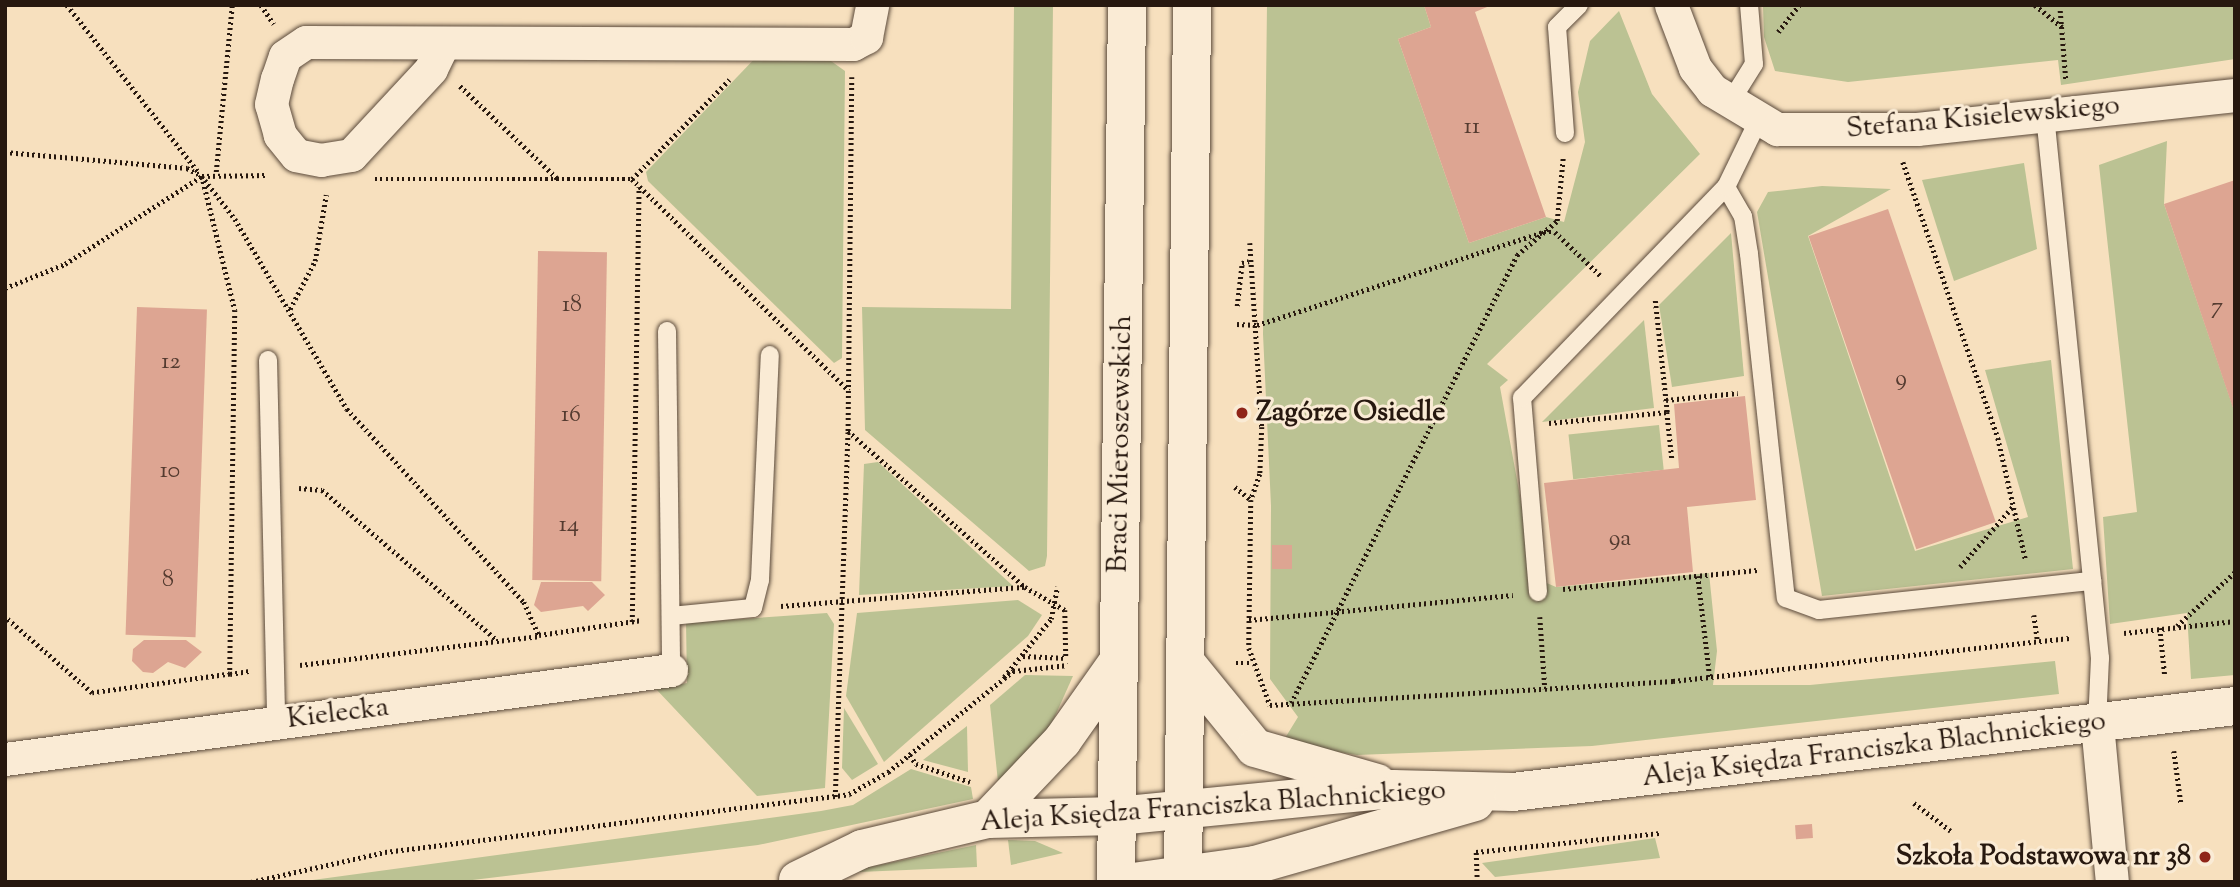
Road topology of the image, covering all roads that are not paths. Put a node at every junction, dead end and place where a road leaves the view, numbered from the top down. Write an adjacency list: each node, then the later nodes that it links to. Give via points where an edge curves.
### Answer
1 (872, 5): 7 (street, via 866,37 853,44)
2 (1127, 5): 20 (street, Braci Mieroszewskich)
3 (1192, 5): 21 (street)
4 (1579, 5): 12 (lane, via 1557,27)
5 (1671, 5): 9 (street, Stefana Kisielewskiego, via 1695,68)
6 (1749, 5): 9 (lane, via 1754,64)
7 (442, 46): 7 (street, via 411,39 306,42 285,56 277,79 271,104 280,135 296,155 321,160 351,155 431,69)
8 (2235, 95): 10 (street, Stefana Kisielewskiego)
9 (1729, 104): 11 (street, Stefana Kisielewskiego)
10 (2057, 114): 11 (street, Stefana Kisielewskiego, via 1859,132 1777,128); 17 (lane)
11 (1759, 119): 13 (lane)
12 (1565, 133)
13 (1726, 187): 17 (lane, via 1743,216 1786,598 1799,608); 18 (lane, via 1522,398)
14 (667, 331): 19 (lane)
15 (770, 355): 19 (lane, via 760,580 753,608)
16 (268, 360): 24 (lane)
17 (2092, 580): 25 (lane, via 2098,636)
18 (1538, 592)
19 (671, 616): 22 (lane)
20 (1117, 663): 29 (street, via 1062,741); 31 (street, Braci Mieroszewskich)
21 (1186, 663): 27 (street, via 1255,748); 30 (street)
22 (671, 670): 24 (street, Kielecka)
23 (2235, 706): 25 (street, Aleja Księdza Franciszka Blachnickiego)
24 (276, 722): 26 (street, Kielecka)
25 (2096, 723): 28 (street, Aleja Księdza Franciszka Blachnickiego); 37 (street)
26 (5, 759)
27 (1393, 789): 28 (street, Aleja Księdza Franciszka Blachnickiego); 30 (street, Aleja Księdza Franciszka Blachnickiego)
28 (1513, 792): 32 (street, Aleja Księdza Franciszka Blachnickiego)
29 (986, 803): 31 (street, Aleja Księdza Franciszka Blachnickiego); 34 (street, Aleja Księdza Franciszka Blachnickiego, via 862,849)
30 (1183, 811): 31 (street, Aleja Księdza Franciszka Blachnickiego); 33 (street)
31 (1117, 816): 35 (street, Braci Mieroszewskich)
32 (1248, 874): 33 (street, Aleja Księdza Franciszka Blachnickiego)
33 (1183, 880): 36 (street, Aleja Księdza Franciszka Blachnickiego)
34 (797, 881)
35 (1116, 882)
36 (1133, 882)
37 (2112, 882)

